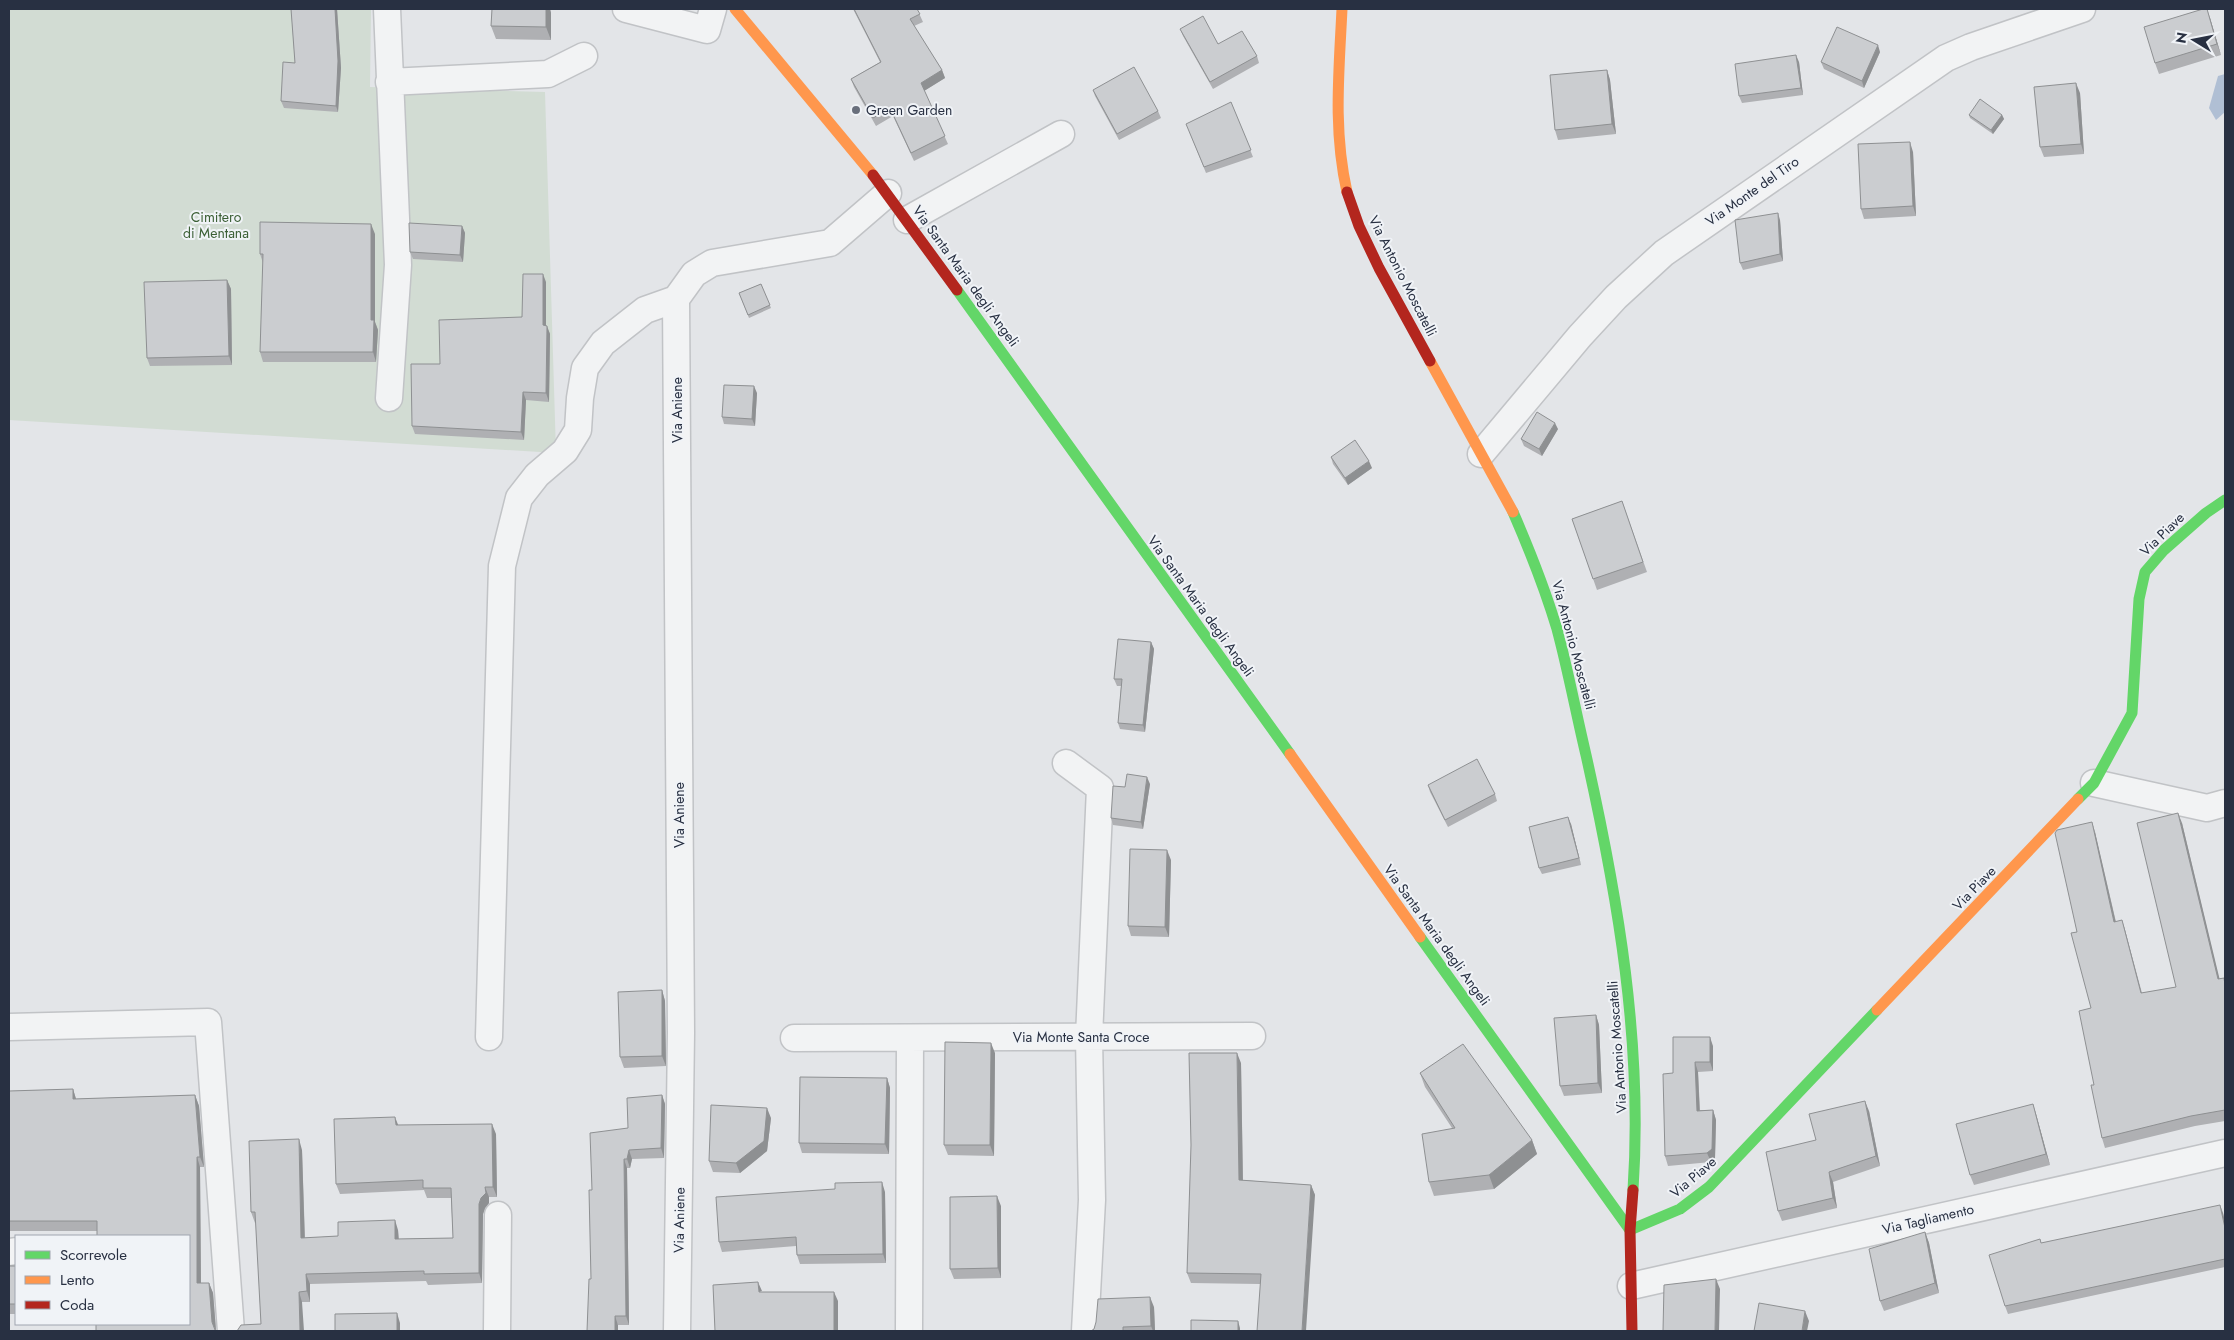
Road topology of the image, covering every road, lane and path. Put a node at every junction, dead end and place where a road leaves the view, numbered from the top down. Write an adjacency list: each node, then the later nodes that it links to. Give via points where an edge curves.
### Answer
1 (387, 9): 8 (street)
2 (626, 9): 3 (street, via 707,30)
3 (713, 9)
4 (735, 9): 10 (street, Via Santa Maria degli Angeli)
5 (1342, 9): 14 (street, Via Antonio Moscatelli, via 1337,130 1349,201 1372,254)
6 (2082, 9): 14 (street, Via Monte del Tiro, via 1946,58 1664,254 1616,297 1580,336)
7 (584, 56): 8 (street, via 548,74)
8 (389, 82): 13 (street, via 398,265)
9 (1061, 134): 11 (street)
10 (888, 193): 11 (street, Via Santa Maria degli Angeli); 12 (street, via 830,242 712,263 694,274)
11 (907, 220): 27 (street, Via Santa Maria degli Angeli)
12 (676, 299): 21 (street, via 645,310 603,343 585,368 578,430 566,451 537,474 519,498 502,566); 31 (street, Via Aniene, via 681,1032)
13 (389, 398)
14 (1481, 454): 27 (street, Via Antonio Moscatelli, via 1526,538 1548,602 1606,849 1624,952 1633,1036 1636,1134)
15 (2225, 500): 17 (street, Via Piave, via 2164,550 2145,572 2139,599 2132,713)
16 (1066, 763): 22 (street, via 1100,788)
17 (2094, 783): 18 (street, via 2207,808); 27 (street, Via Piave, via 1718,1178 1689,1204)
18 (2225, 803)
19 (9, 1028): 29 (street, via 208,1022)
20 (1252, 1036): 22 (street, Via Monte Santa Croce)
21 (490, 1037)
22 (1089, 1037): 24 (street, Via Monte Santa Croce); 33 (street, via 1092,1200)
23 (794, 1038): 24 (street, Via Monte Santa Croce)
24 (910, 1038): 32 (street)
25 (2225, 1153): 28 (street, Via Tagliamento)
26 (498, 1215): 30 (street)
27 (1630, 1230): 28 (street, Via Antonio Moscatelli)
28 (1631, 1286): 34 (street, Via Antonio Moscatelli)
29 (231, 1331)
30 (497, 1331)
31 (677, 1331)
32 (909, 1331)
33 (1085, 1331)
34 (1632, 1331)

